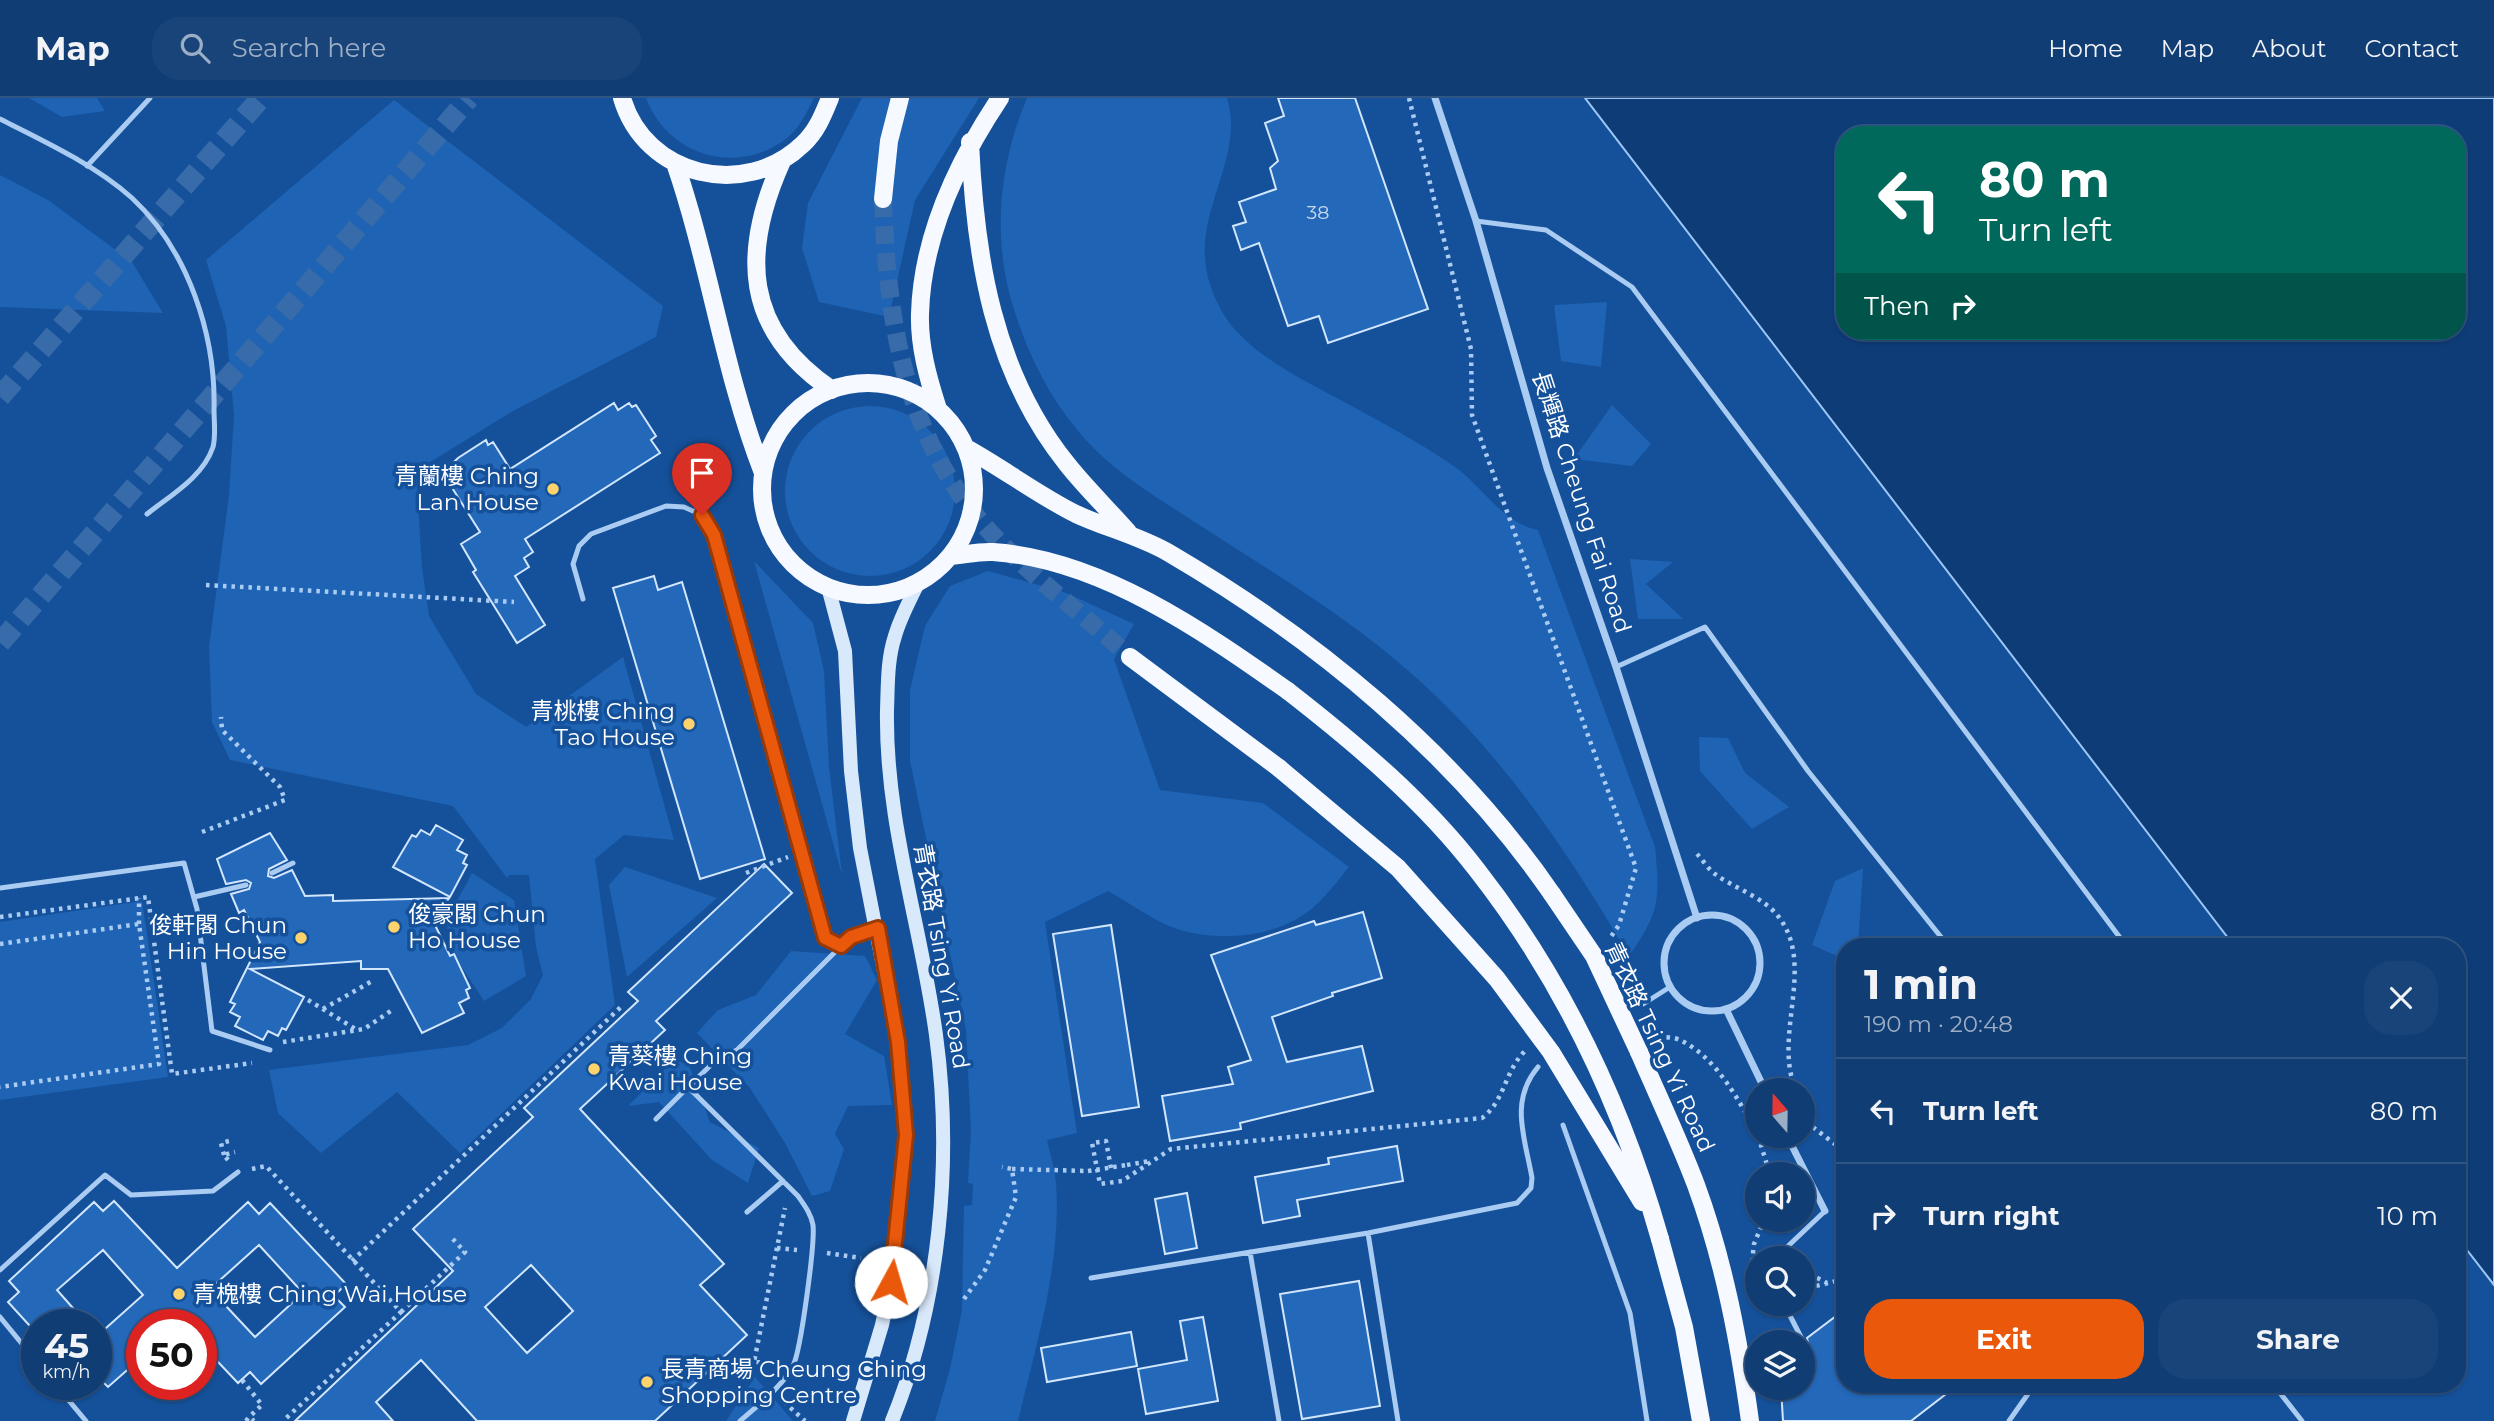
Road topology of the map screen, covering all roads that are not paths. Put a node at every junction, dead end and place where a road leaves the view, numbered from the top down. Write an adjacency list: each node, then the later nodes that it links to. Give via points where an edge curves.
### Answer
1 (150, 98): 11 (lane)
2 (622, 98): 10 (main road, via 632,123 651,146)
3 (830, 98): 9 (main road, via 819,125)
4 (900, 98): 12 (main road, via 889,141)
5 (1000, 98): 8 (main road)
6 (1435, 98): 13 (street, 長輝路 Cheung Fai Road)
7 (0, 119): 11 (lane)
8 (970, 142): 15 (main road, via 940,214 921,293 922,347); 19 (main road, via 982,267 1006,359 1032,412 1060,454)
9 (782, 161): 10 (main road, via 726,176); 14 (main road, via 759,222 757,278 774,331 790,354)
10 (675, 163): 17 (main road, via 718,312 741,417)
11 (87, 166): 18 (lane, via 132,198 170,242 200,312 215,377 214,446 200,472)
12 (883, 199)
13 (1475, 221): 25 (street, 長輝路 Cheung Fai Road, via 1547,468); 34 (lane, via 1546,230 1632,287)
14 (832, 390): 15 (main road, via 878,384 903,389); 17 (main road, via 807,402 786,422 771,446)
15 (938, 409): 16 (main road)
16 (967, 449): 19 (main road, 青衣路 Tsing Yi Road, via 1077,514); 20 (main road, via 974,474 974,504 965,533)
17 (763, 473): 22 (main road, via 771,533 795,567)
18 (148, 514)
19 (1130, 535): 69 (main road, 青衣路 Tsing Yi Road, bridge, via 1167,552 1315,652 1419,740 1531,863 1594,957 1696,1185 1734,1324)
20 (950, 556): 21 (main road); 51 (main road, bridge, via 1027,555 1079,570 1194,628 1288,691 1350,740 1410,797 1476,869 1580,1028 1646,1190)
21 (918, 583): 22 (main road, via 871,595); 64 (main road, 青衣路 Tsing Yi Road, via 895,637 890,662 888,766 897,842 936,1036 943,1133 930,1281 919,1338)
22 (828, 587): 32 (main road, via 845,651 857,822)
23 (583, 599): 35 (lane, via 573,564 579,547 592,534 666,506 702,515 714,535 825,938)
24 (1130, 657): 51 (main road, bridge, via 1279,768 1398,868 1447,921 1513,998 1551,1052)
25 (1616, 667): 31 (street, 長輝路 Cheung Fai Road); 33 (lane, via 1705,627 1808,771)
26 (293, 863): 27 (lane)
27 (272, 873)
28 (246, 886): 30 (lane)
29 (0, 888): 30 (lane, via 184,863)
30 (194, 897): 39 (lane, via 212,1031)
31 (1697, 918): 36 (street, via 1670,938 1664,971); 38 (street, via 1730,918 1755,941 1759,973 1752,989)
32 (878, 928): 35 (lane, via 851,937); 63 (main road, via 898,1042 906,1135 891,1282)
33 (1942, 938)
34 (2120, 938)
35 (841, 946): 42 (lane, via 737,1050 713,1063)
36 (1670, 987): 37 (lane); 38 (street, via 1684,1003 1704,1011)
37 (1643, 1004)
38 (1726, 1009): 41 (street)
39 (270, 1050)
40 (1538, 1067): 50 (lane, via 1521,1093 1532,1178 1524,1197 1506,1206)
41 (1759, 1078)
42 (688, 1087): 43 (lane); 47 (lane)
43 (656, 1119)
44 (1563, 1125): 67 (lane, via 1630,1313)
45 (1793, 1148): 49 (street)
46 (238, 1172): 54 (lane, via 213,1191 131,1195 105,1175)
47 (783, 1181): 48 (lane); 62 (lane, via 811,1215 813,1227 794,1363 773,1392)
48 (747, 1212)
49 (1825, 1212): 52 (lane)
50 (1368, 1233): 53 (lane); 66 (lane)
51 (1660, 1239): 68 (main road)
52 (1788, 1246)
53 (1250, 1252): 55 (lane); 65 (lane)
54 (0, 1270)
55 (1091, 1279)
56 (0, 1317): 57 (lane)
57 (21, 1343)
58 (2029, 1393): 70 (lane)
59 (2280, 1393): 71 (lane)
60 (68, 1400): 61 (lane)
61 (86, 1421)
62 (740, 1421)
63 (853, 1421)
64 (892, 1421)
65 (1279, 1421)
66 (1398, 1421)
67 (1647, 1421)
68 (1701, 1421)
69 (1751, 1421)
70 (2009, 1421)
71 (2302, 1421)

